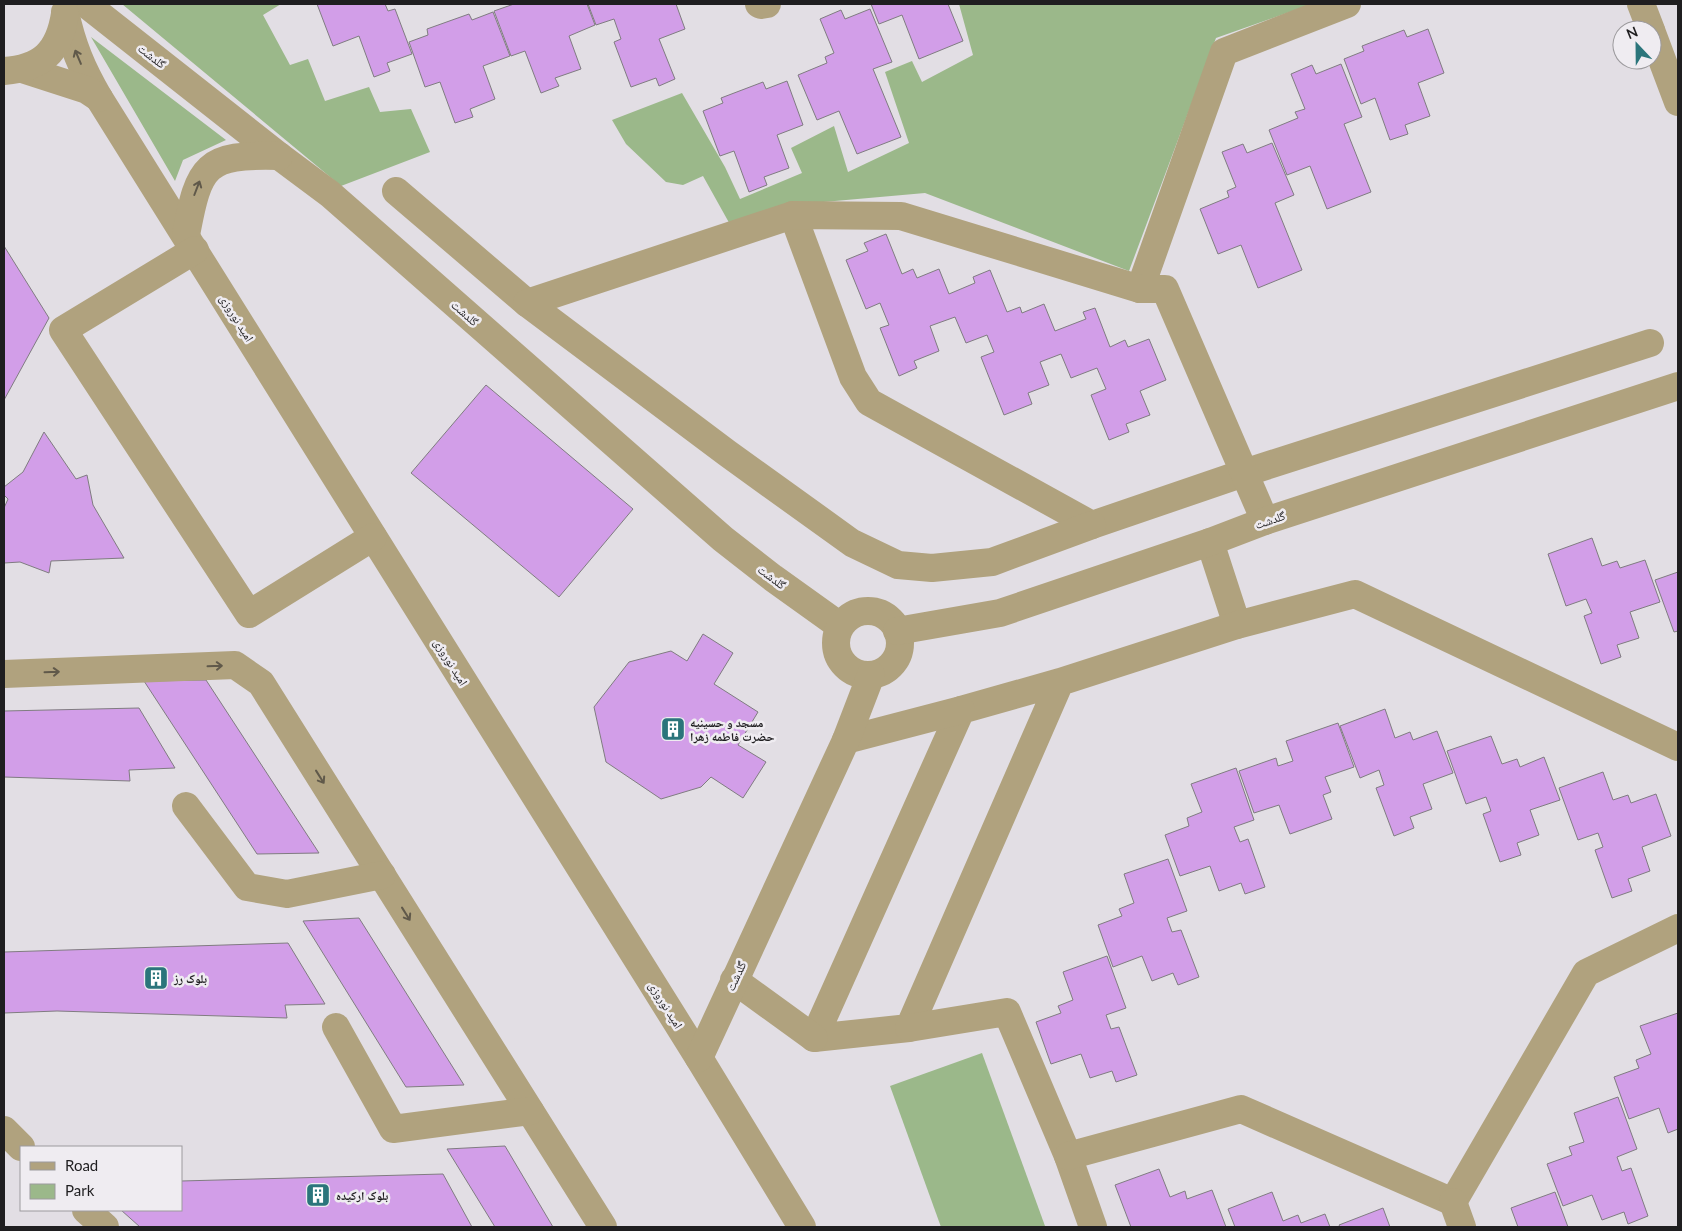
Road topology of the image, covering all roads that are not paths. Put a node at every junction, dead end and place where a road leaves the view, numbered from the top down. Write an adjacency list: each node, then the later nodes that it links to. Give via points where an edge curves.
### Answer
1 (759, 4): 2 (street)
2 (767, 4)
3 (1347, 4): 15 (street, via 1224,52)
4 (1641, 4): 6 (street)
5 (72, 7): 8 (street, via 54,49 39,62); 9 (street, امید نوروزی, one-way to 5, via 85,74 71,38); 11 (street, گلدشت)
6 (1647, 20)
7 (1662, 60): 10 (street)
8 (13, 70): 9 (street, via 87,90)
9 (99, 98): 14 (street, امید نوروزی)
10 (1678, 102)
11 (279, 156): 14 (street, one-way to 11, via 194,194 209,169 218,161 231,157); 27 (street, گلدشت, via 330,194 723,539)
12 (396, 191): 16 (street)
13 (793, 216): 15 (street, via 901,216); 16 (street); 23 (street, via 853,377 869,402)
14 (190, 243): 24 (street, امید نوروزی); 24 (street, via 63,330 249,614)
15 (1140, 289): 21 (street, via 1165,290)
16 (527, 302): 23 (street, via 852,543 898,564 932,568 992,562)
17 (1650, 343): 21 (street)
18 (1678, 369): 20 (street)
19 (1678, 386): 20 (street, گلدشت)
20 (1640, 399): 22 (street, گلدشت)
21 (1244, 473): 22 (street); 23 (street)
22 (1265, 521): 25 (street, گلدشت)
23 (1092, 525)
24 (373, 537): 42 (street, امید نوروزی)
25 (1210, 542): 26 (street); 28 (street, گلدشت, via 1000,613)
26 (1237, 625): 31 (street); 34 (street, via 1355,594)
27 (840, 626): 28 (street, via 865,611 884,616); 30 (street, via 836,646 838,656 856,673)
28 (897, 631): 30 (street, via 900,640 895,660 881,672)
29 (4, 674): 36 (street, one-way to 36, via 235,665 261,683)
30 (871, 675): 33 (street, گلدشت)
31 (1060, 682): 32 (street); 40 (street)
32 (961, 710): 33 (street); 41 (street)
33 (846, 740): 38 (street, گلدشت)
34 (1678, 747)
35 (186, 806): 36 (street, via 247,887 287,894)
36 (382, 875): 43 (street, one-way to 43)
37 (1678, 928): 47 (street, via 1586,973)
38 (734, 980): 41 (street); 42 (street, گلدشت)
39 (336, 1027): 43 (street, via 393,1130)
40 (909, 1028): 41 (street); 46 (street, via 1007,1012)
41 (814, 1038)
42 (699, 1058): 51 (street, امید نوروزی)
43 (530, 1111): 50 (street)
44 (4, 1130): 45 (street)
45 (20, 1146)
46 (1068, 1156): 47 (street, via 1240,1109); 52 (street)
47 (1453, 1202): 53 (street)
48 (87, 1211): 49 (street)
49 (105, 1227)
50 (603, 1227)
51 (802, 1227)
52 (1093, 1227)
53 (1462, 1227)

